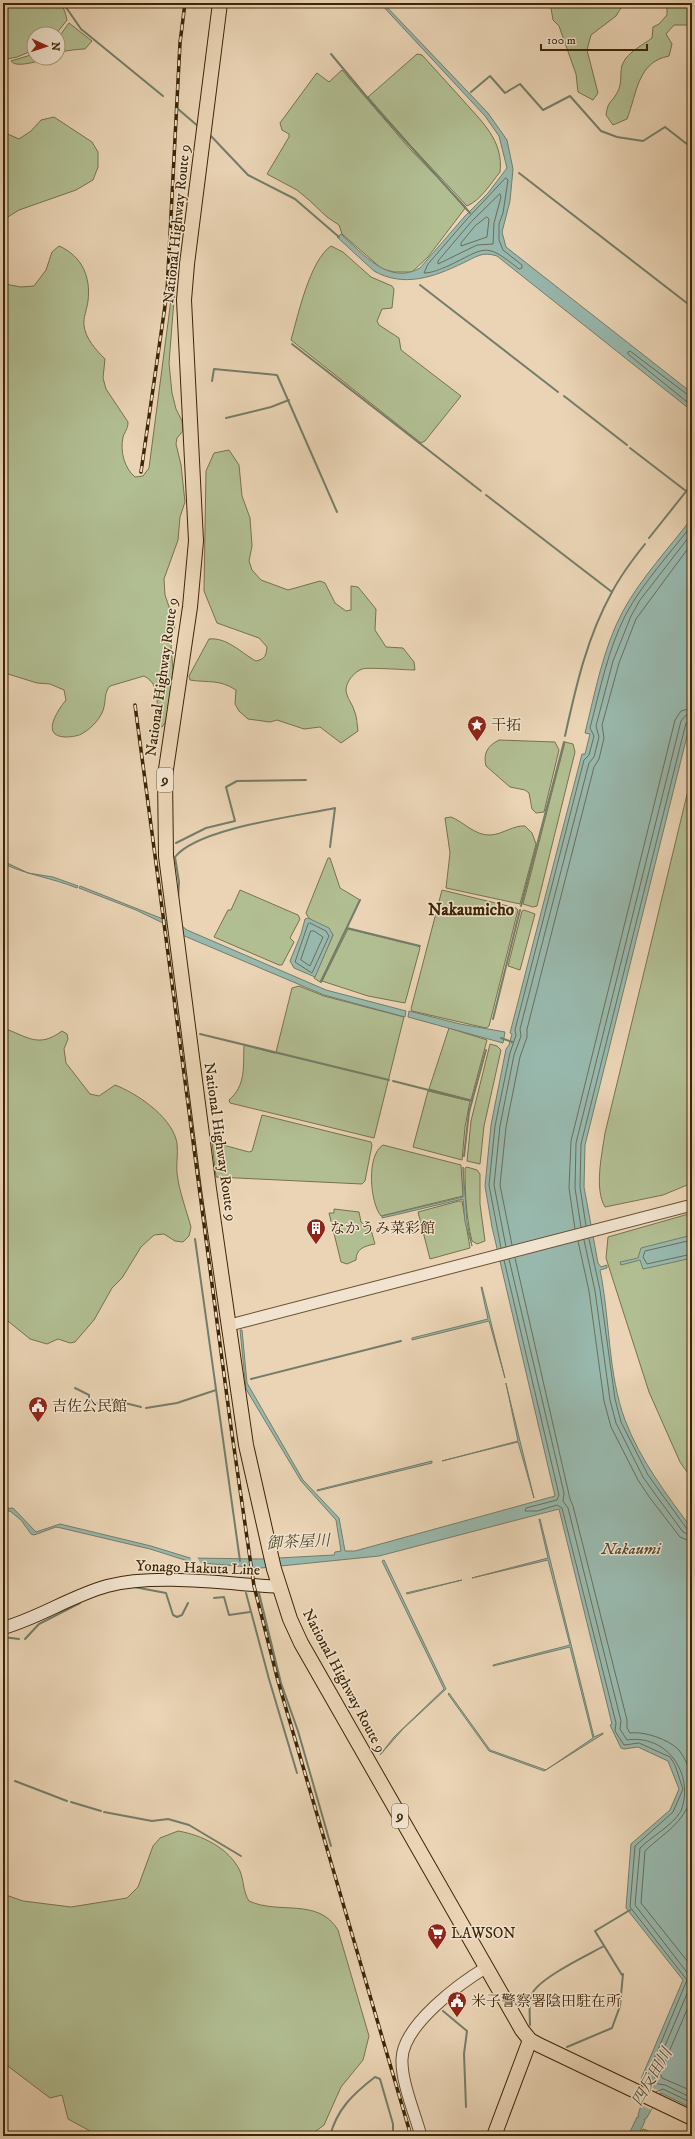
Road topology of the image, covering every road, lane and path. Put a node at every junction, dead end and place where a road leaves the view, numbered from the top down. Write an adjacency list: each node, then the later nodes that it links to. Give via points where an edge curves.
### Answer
1 (220, 3): 3 (highway, National Highway Route 9 / 9, via 184,300 196,541 190,607 165,776 164,823 173,918)
2 (692, 1204): 3 (street)
3 (230, 1325): 4 (highway, National Highway Route 9 / 9, via 246,1445)
4 (280, 1588): 5 (main road, Yonago Hakuta Line, via 175,1581 126,1582 87,1593); 6 (highway, National Highway Route 9 / 9, via 290,1619 305,1650)
5 (3, 1628)
6 (487, 1967): 7 (highway, National Highway Route 9 / 9); 9 (street, via 474,1974 420,2019 409,2034 402,2058 403,2071)
7 (530, 2040): 8 (highway); 10 (highway)
8 (692, 2118)
9 (421, 2136)
10 (494, 2136)

